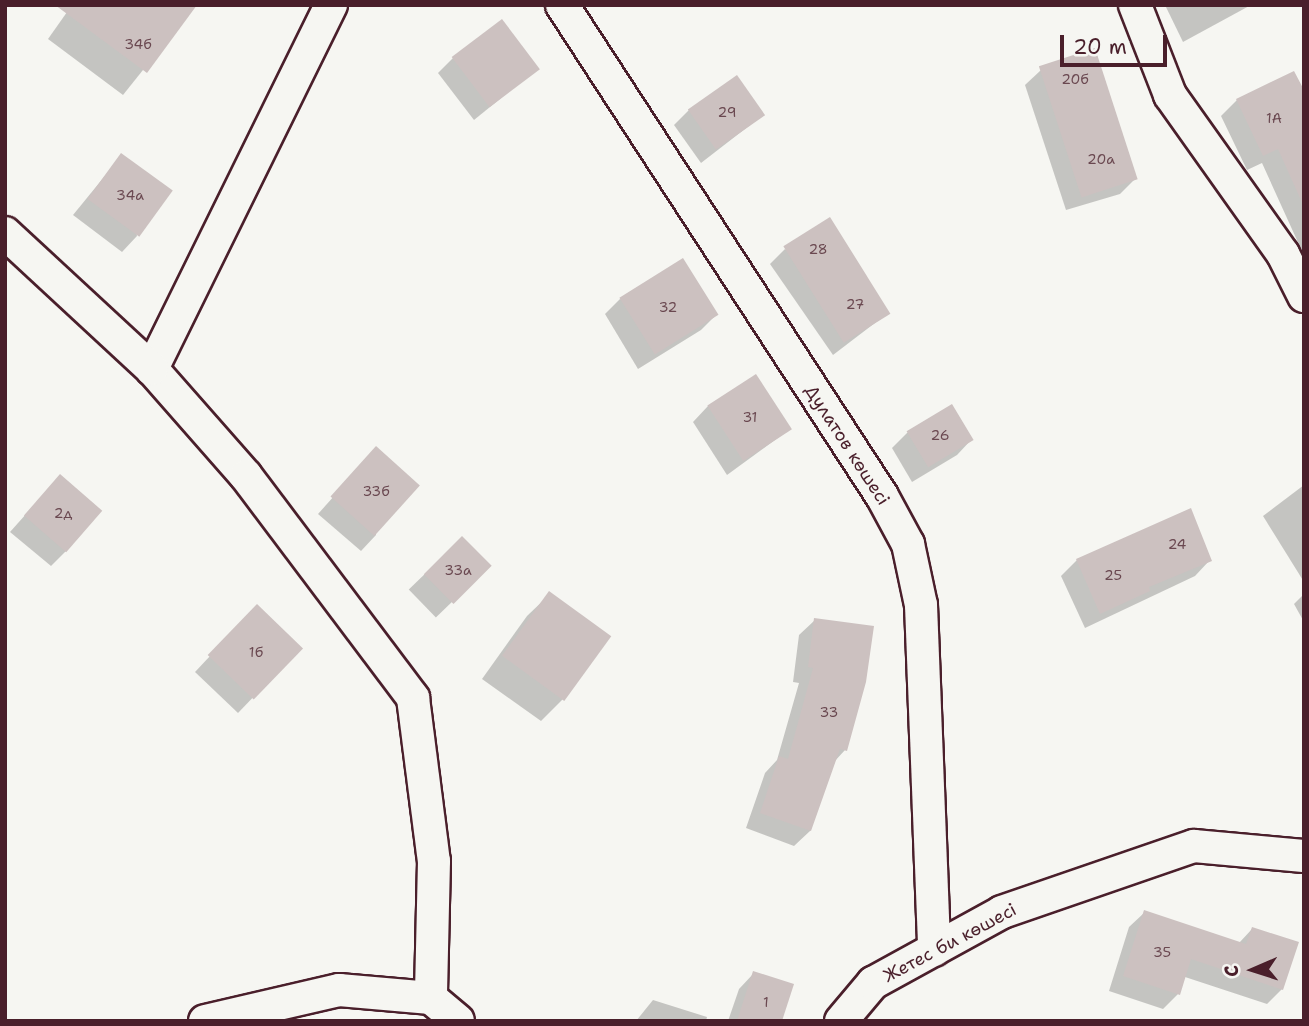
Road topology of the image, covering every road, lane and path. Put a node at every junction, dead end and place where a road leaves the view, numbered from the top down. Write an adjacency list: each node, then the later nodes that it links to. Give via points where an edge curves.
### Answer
1 (331, 5): 6 (street)
2 (562, 5): 8 (street, Дулатов көшесі, via 908,544 921,605)
3 (1135, 5): 5 (street, via 1170,95 1283,254)
4 (5, 233): 6 (street)
5 (1304, 296)
6 (152, 369): 9 (street, via 246,476 413,698 434,861)
7 (1304, 856): 8 (street, Жетес би көшесі, via 1194,846 1003,912)
8 (934, 950): 13 (street, Жетес би көшесі, via 873,983)
9 (431, 998): 10 (street, via 339,989); 11 (street); 12 (street)
10 (205, 1021)
11 (405, 1021)
12 (458, 1021)
13 (841, 1021)

